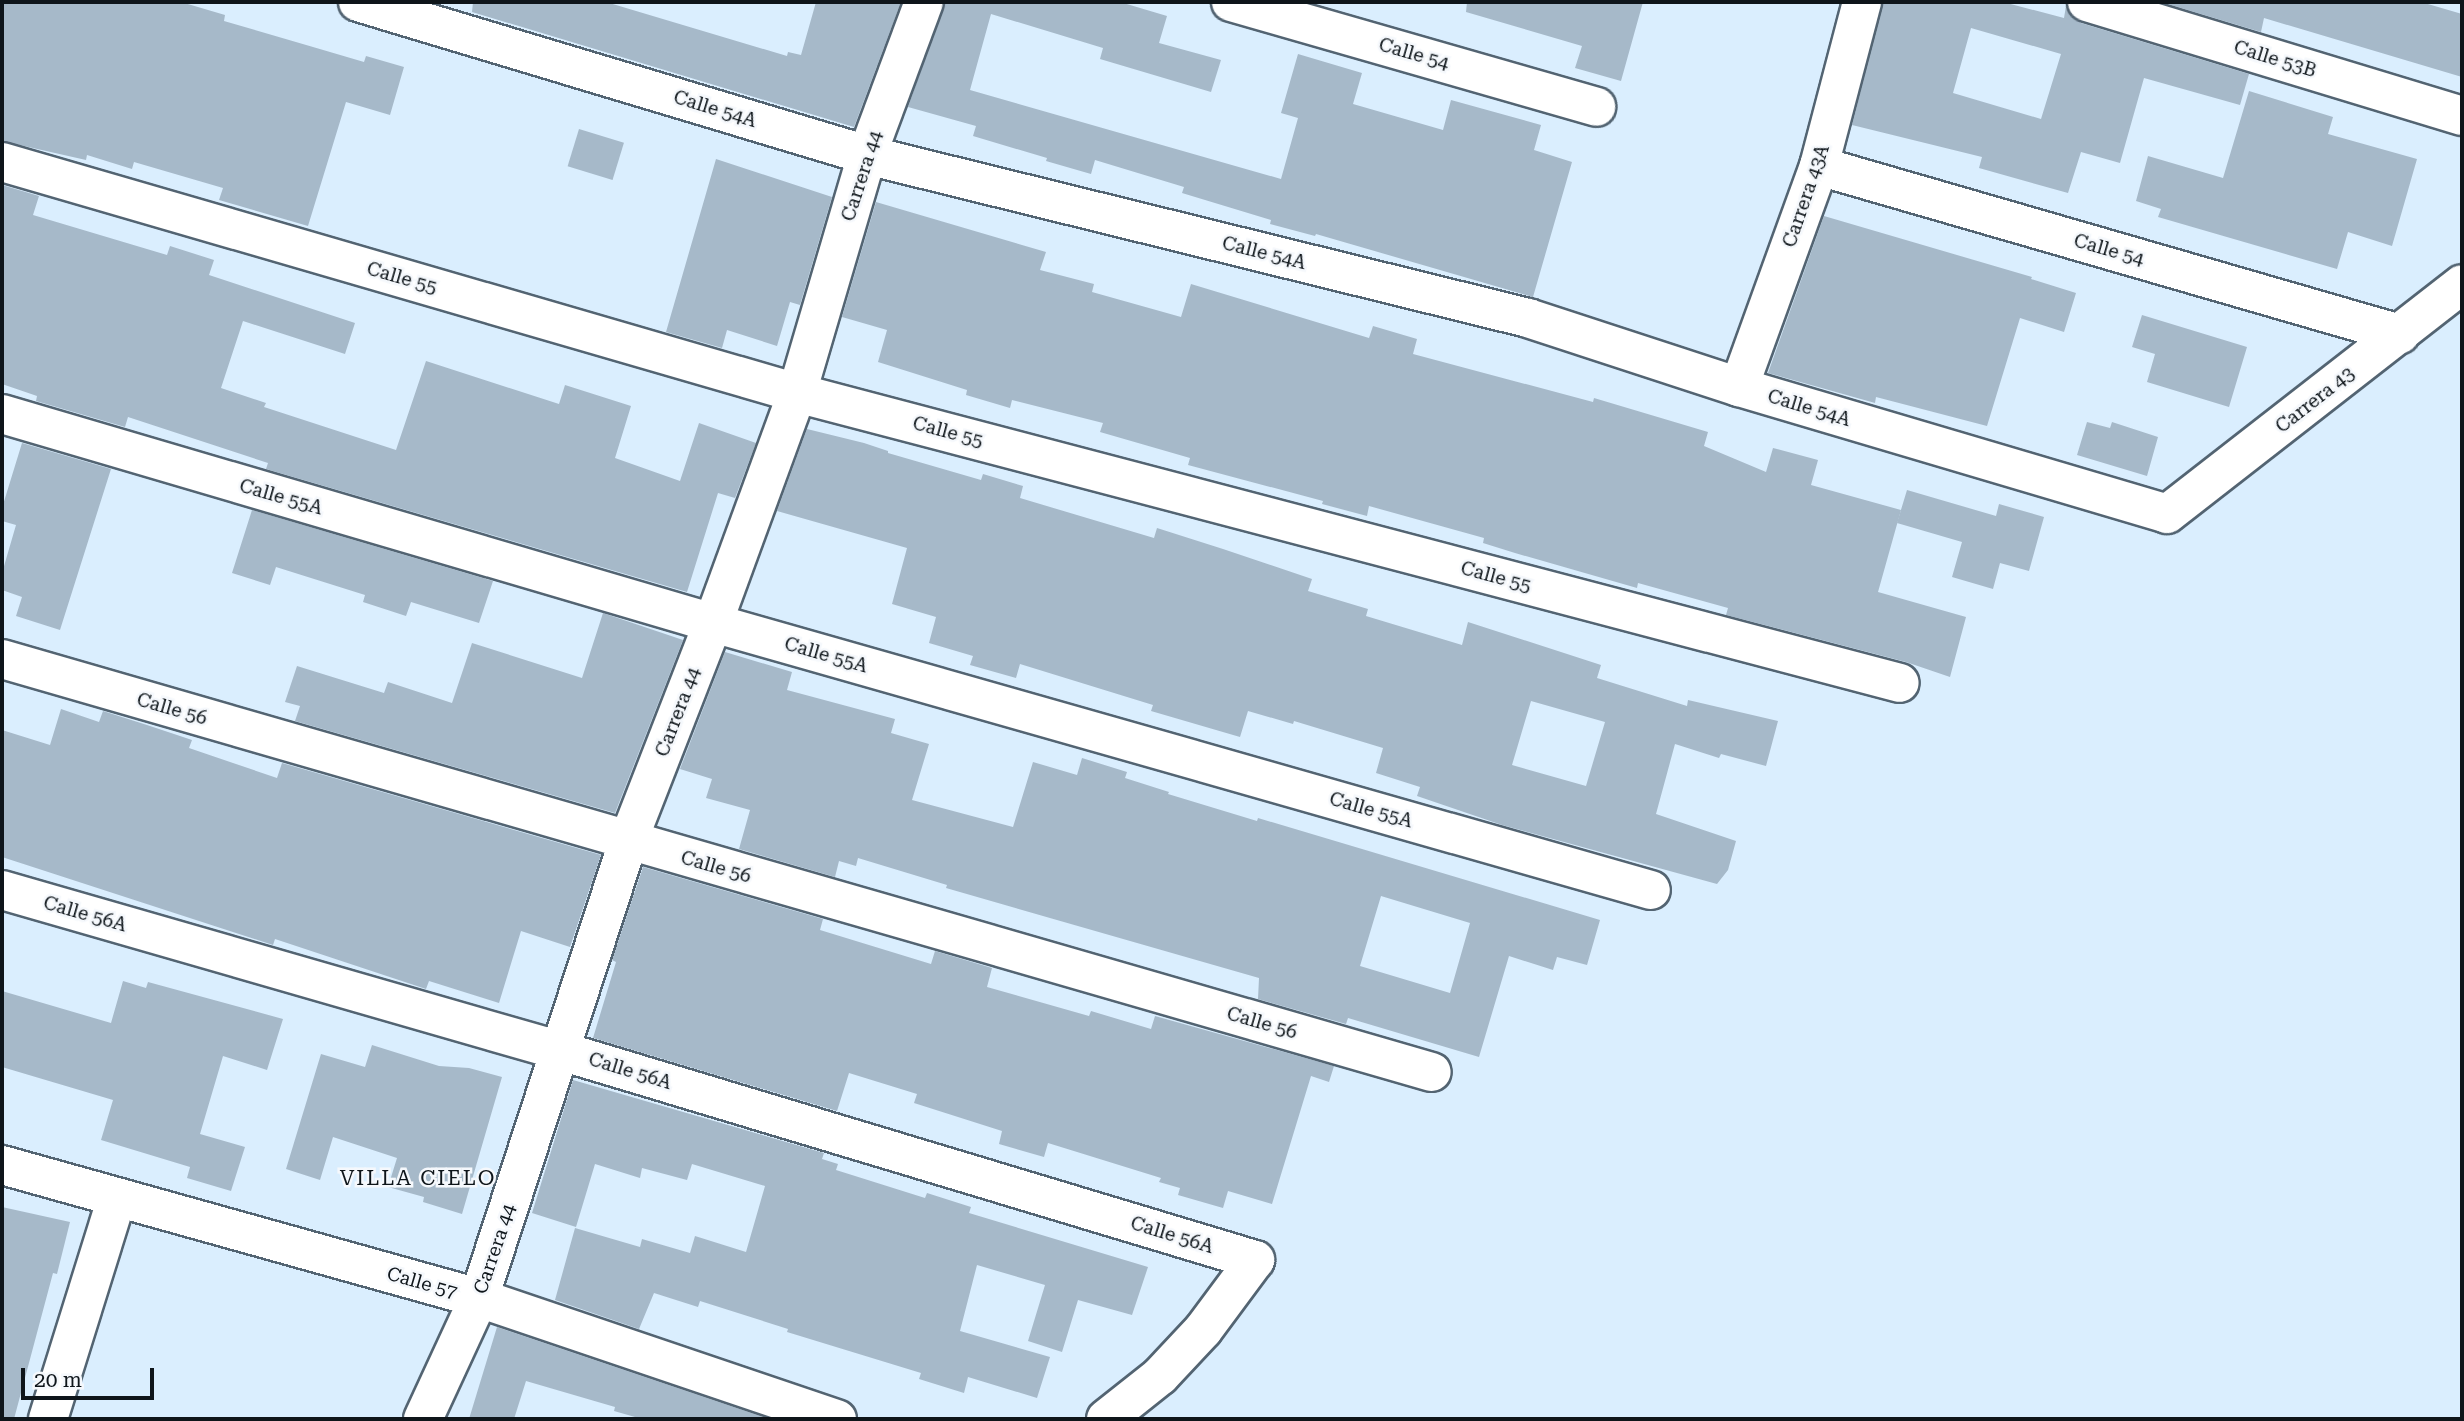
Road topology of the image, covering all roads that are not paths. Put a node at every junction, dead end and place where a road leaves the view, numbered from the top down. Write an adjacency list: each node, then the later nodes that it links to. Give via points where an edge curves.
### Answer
1 (358, 2): 8 (street, Calle 54A)
2 (924, 2): 8 (street, Carrera 44)
3 (1231, 2): 6 (street, Calle 54)
4 (1862, 2): 10 (street, Carrera 43A)
5 (2087, 2): 7 (street, Calle 53B)
6 (1596, 107)
7 (2462, 116)
8 (867, 155): 13 (street, Calle 54A, via 1528,318); 14 (street, Carrera 44)
9 (2, 162): 14 (street, Calle 55)
10 (1819, 166): 12 (street, Calle 54); 13 (street, Carrera 43A)
11 (2462, 284): 12 (street, Carrera 43)
12 (2400, 334): 16 (street, Carrera 43)
13 (1739, 387): 16 (street, Calle 54A)
14 (797, 393): 17 (street, Carrera 44); 19 (street, Calle 55)
15 (2, 414): 17 (street, Calle 55A)
16 (2167, 514)
17 (713, 623): 20 (street, Carrera 44); 22 (street, Calle 55A)
18 (2, 659): 20 (street, Calle 56)
19 (1900, 684)
20 (628, 841): 23 (street, Carrera 44); 24 (street, Calle 56)
21 (2, 890): 23 (street, Calle 56A)
22 (1651, 890)
23 (561, 1051): 27 (street, Carrera 44); 31 (street, Calle 56A, via 1255,1261 1203,1330 1160,1376)
24 (1432, 1072)
25 (2, 1165): 26 (street, Calle 57)
26 (117, 1198): 27 (street, Calle 57); 28 (street)
27 (479, 1298): 29 (street, Carrera 44); 30 (street, Calle 57)
28 (48, 1419)
29 (423, 1419)
30 (837, 1419)
31 (1106, 1419)

